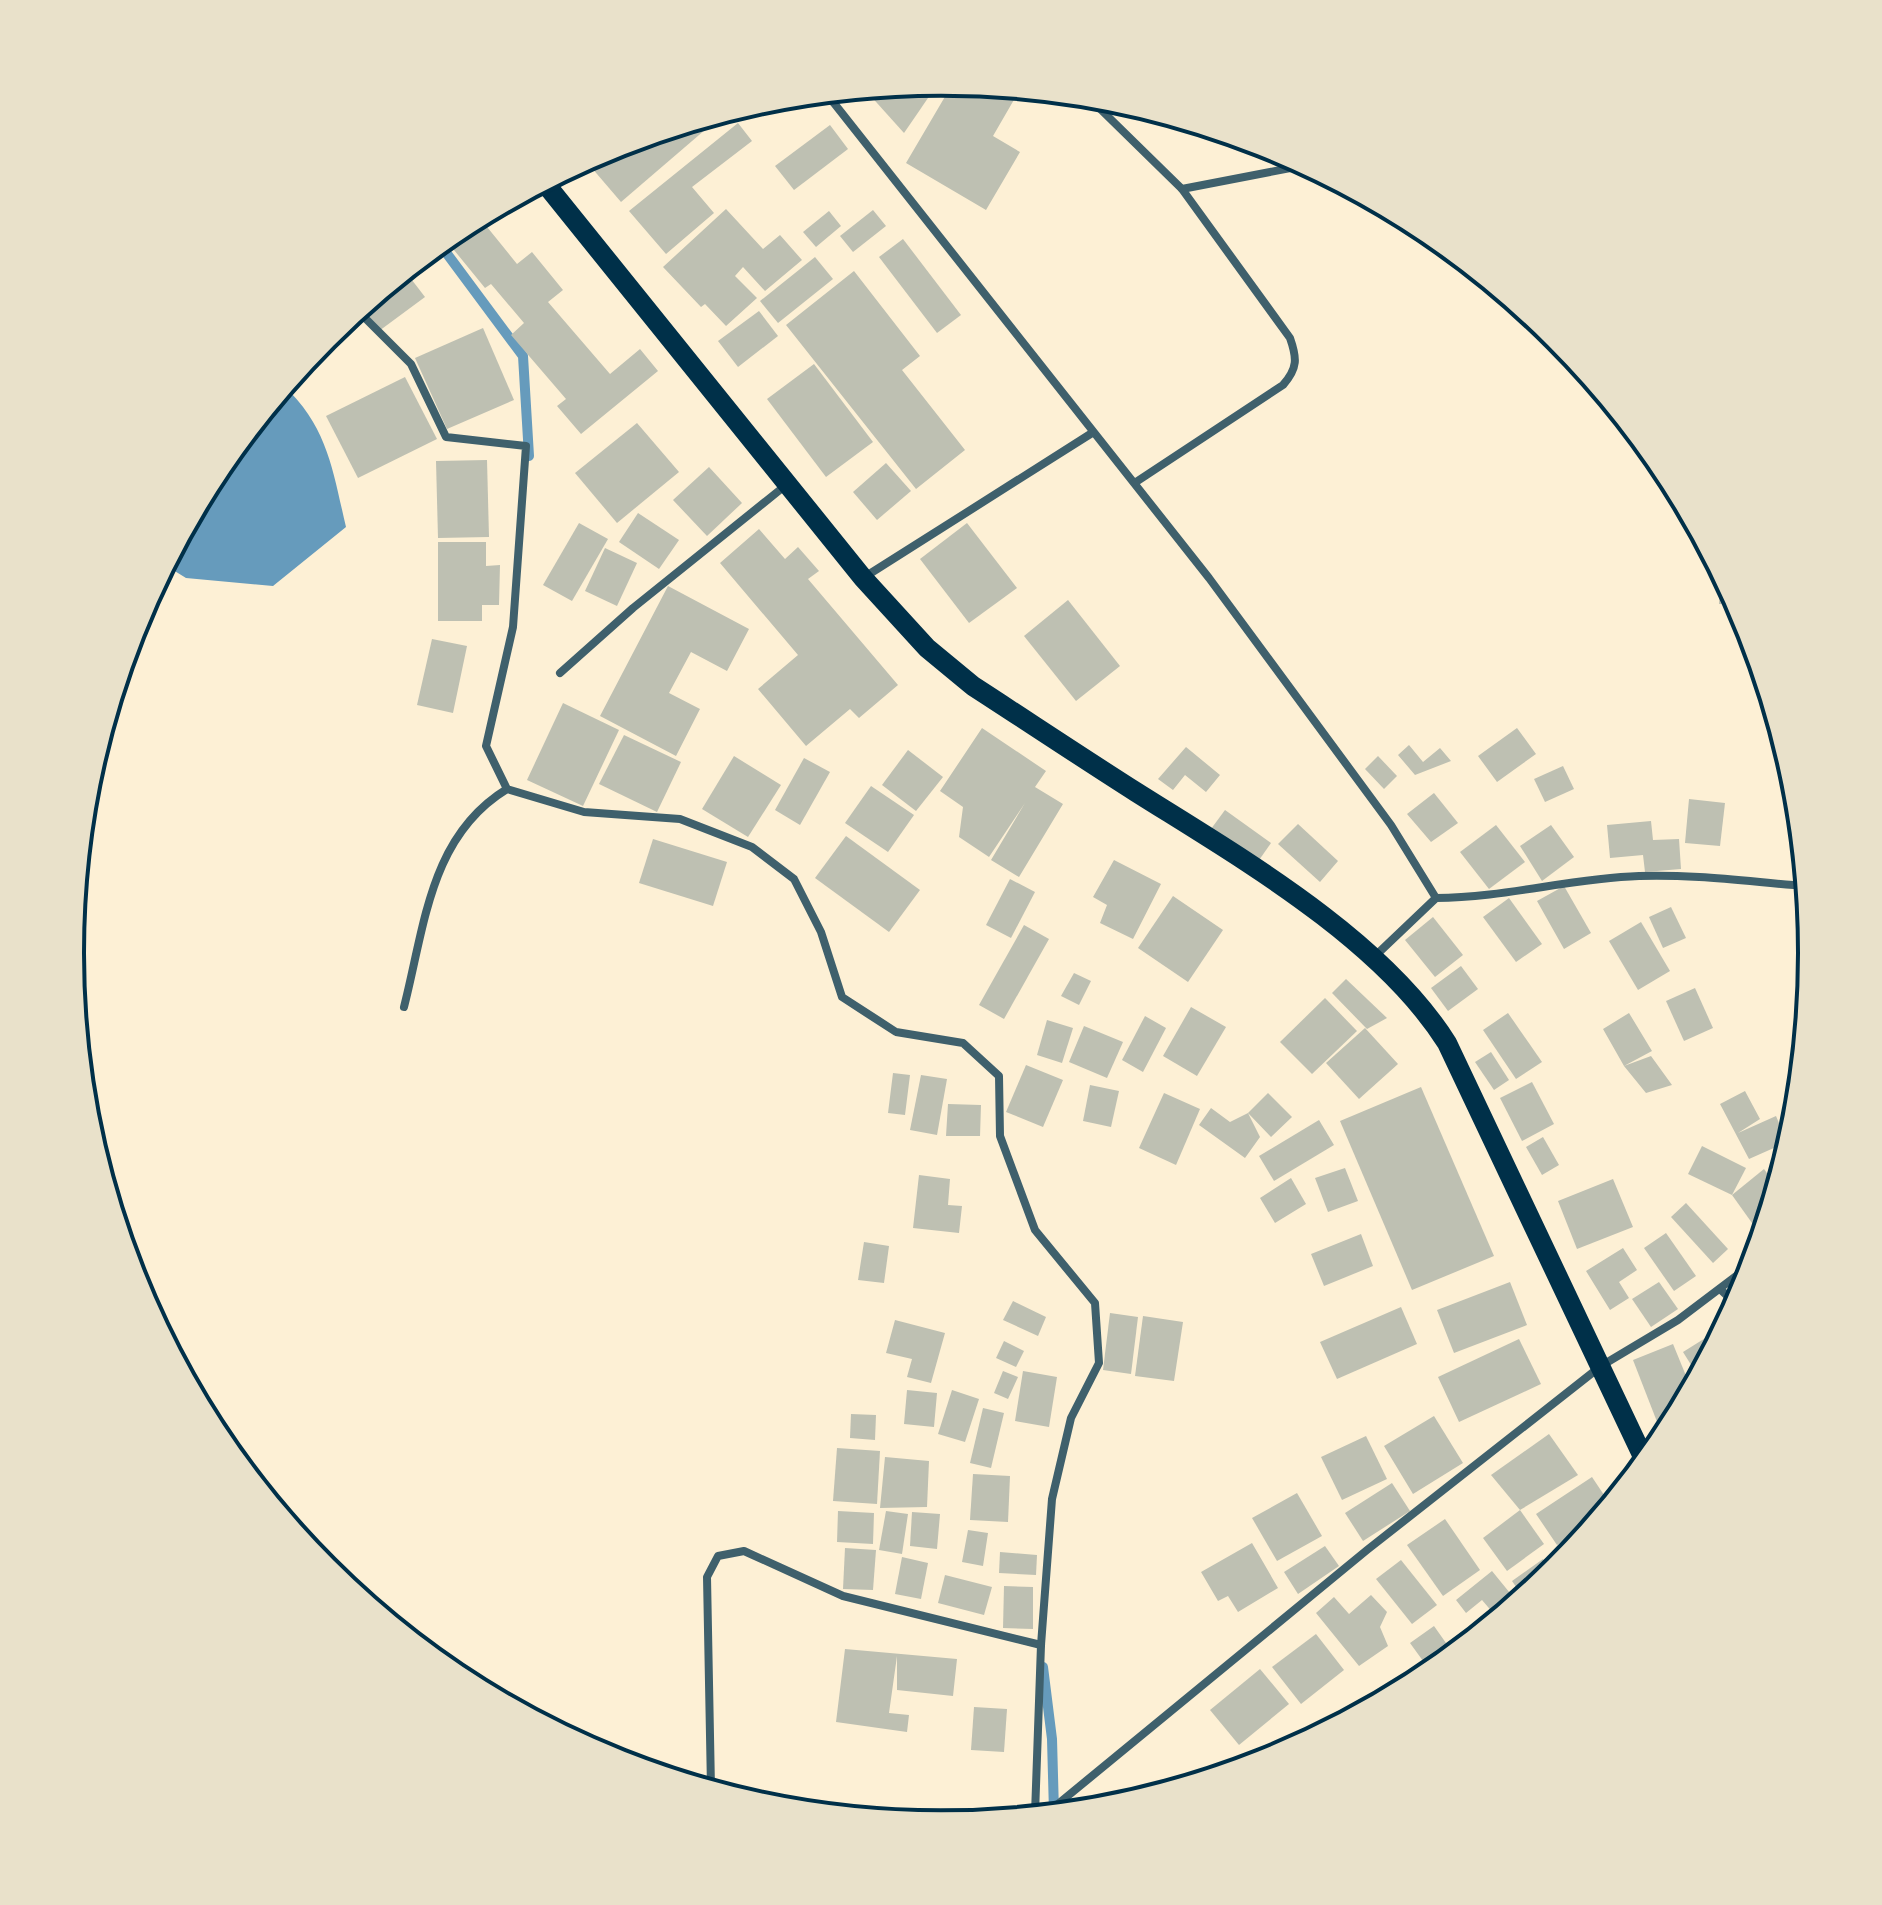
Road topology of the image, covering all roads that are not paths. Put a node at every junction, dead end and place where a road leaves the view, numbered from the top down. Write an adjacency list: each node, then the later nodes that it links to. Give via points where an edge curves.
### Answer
1 (833, 102): 7 (street)
2 (1102, 111): 4 (street)
3 (1286, 169): 4 (street)
4 (1182, 189): 8 (street, via 1290,338 1294,373)
5 (550, 190): 9 (main road)
6 (365, 318): 12 (street, via 411,364 446,437 526,446 513,627 486,746)
7 (1092, 433): 8 (street); 10 (street)
8 (1136, 482): 14 (street, via 1382,812)
9 (786, 484): 10 (main road); 11 (street)
10 (863, 578): 15 (main road, via 927,648 973,686 1286,890)
11 (560, 673)
12 (507, 789): 16 (street, via 482,804 441,863); 22 (street, via 584,812 680,819 752,847 794,879 821,932 842,997 896,1032 963,1043 999,1076 1000,1136 1035,1230 1095,1303 1099,1363 1071,1418 1052,1499)
13 (1795, 885): 14 (street, via 1641,875)
14 (1436, 898): 15 (street)
15 (1373, 958): 20 (main road, via 1447,1043)
16 (404, 1007)
17 (1734, 1278): 18 (street)
18 (1720, 1289): 19 (street); 20 (street)
19 (1726, 1295)
20 (1601, 1366): 21 (main road); 24 (street)
21 (1639, 1449)
22 (1041, 1645): 23 (street, via 843,1596 744,1551 725,1552 712,1562 707,1577); 25 (street)
23 (711, 1778)
24 (1061, 1801)
25 (1035, 1804)

